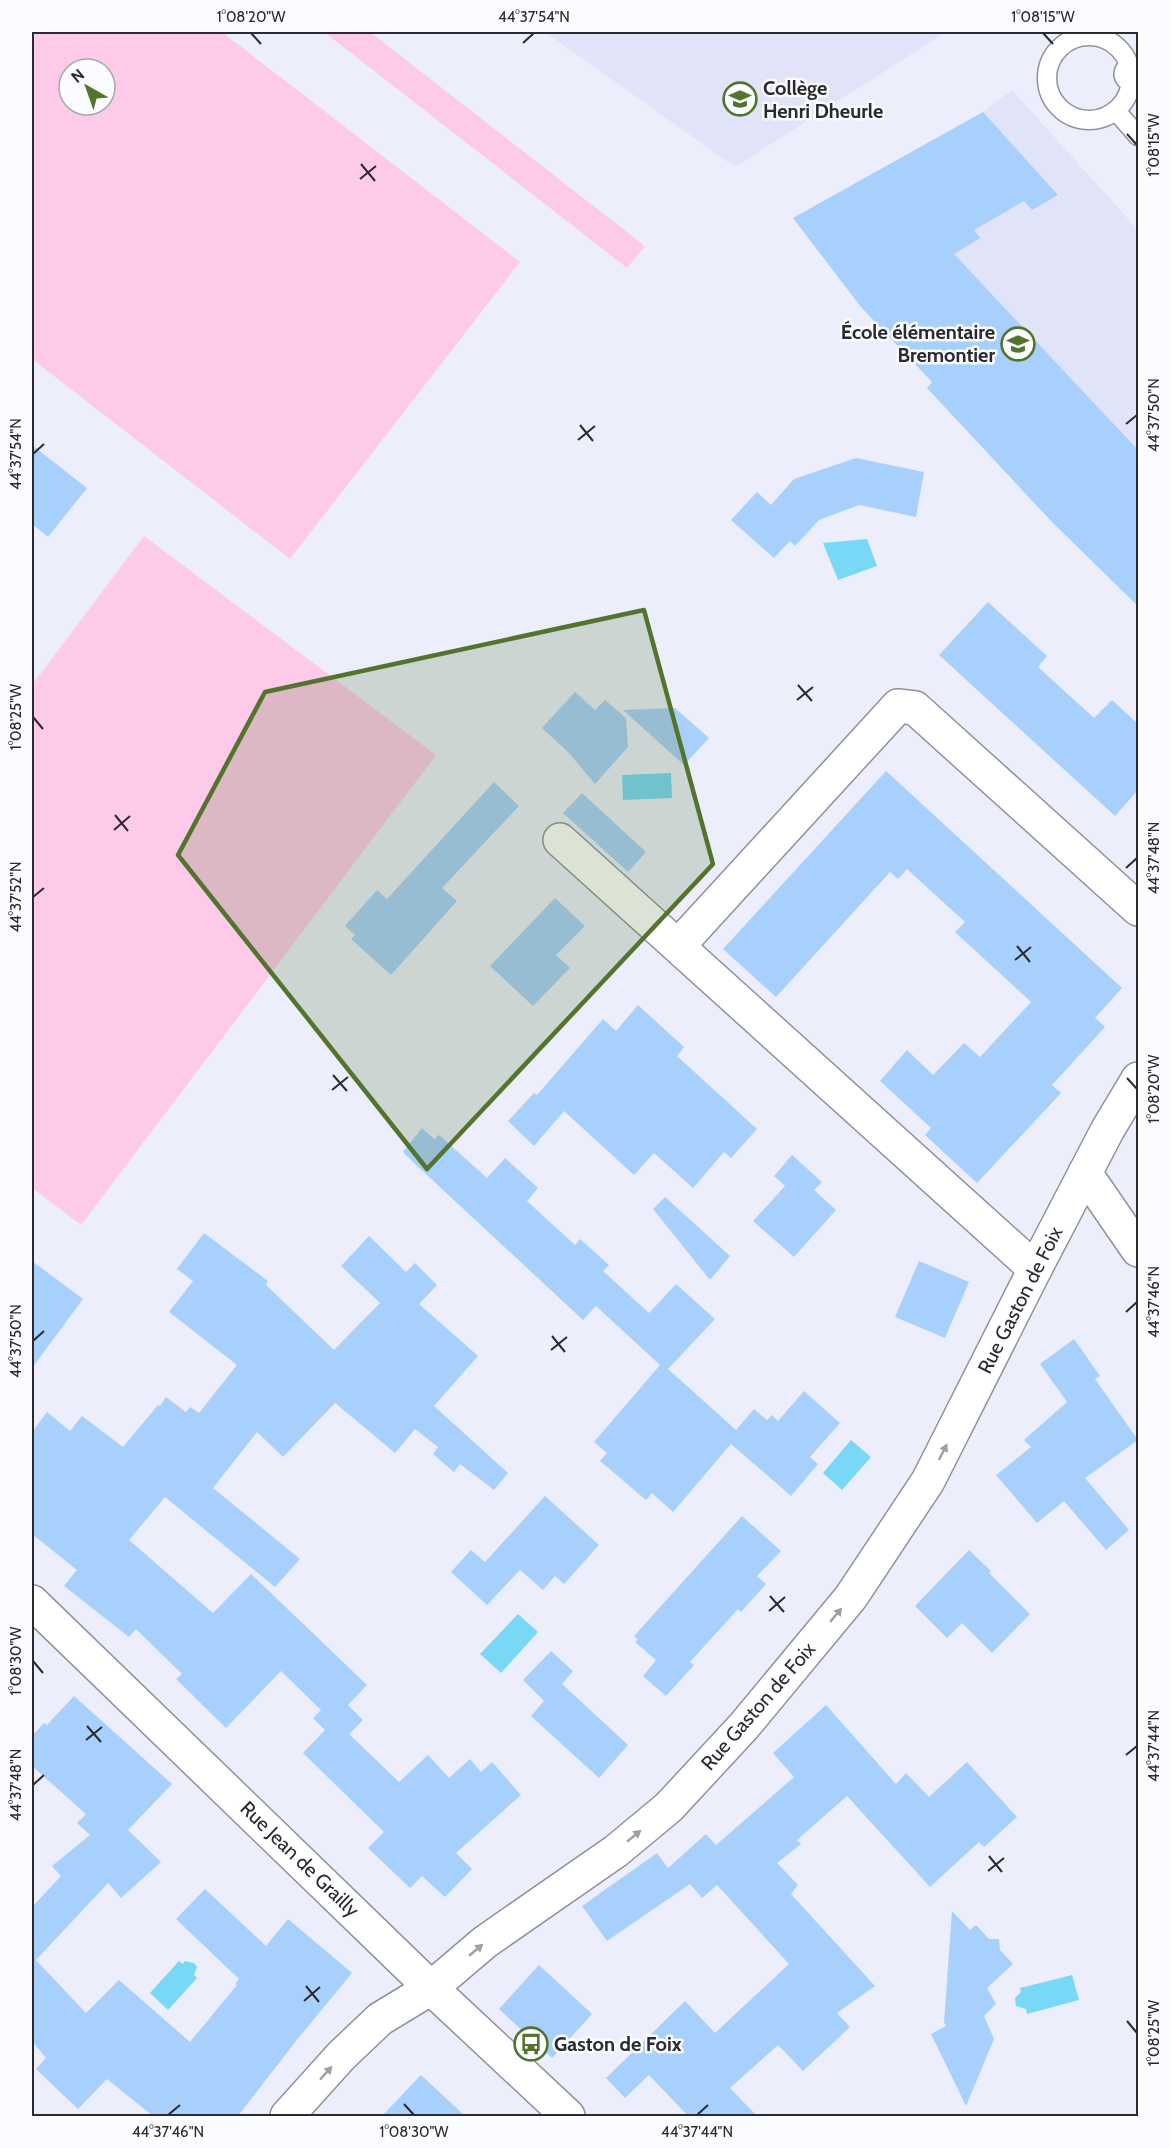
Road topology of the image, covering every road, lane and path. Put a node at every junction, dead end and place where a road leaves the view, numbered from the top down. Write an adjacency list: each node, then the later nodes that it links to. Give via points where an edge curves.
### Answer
1 (1096, 34): 2 (lane, via 1120,49); 3 (lane, via 1070,40 1059,48 1050,60 1047,88 1062,112 1075,119 1090,121)
2 (1135, 74): 3 (lane)
3 (1116, 111): 4 (lane)
4 (1138, 136)
5 (561, 840): 7 (street)
6 (1138, 909): 7 (street, via 915,708 898,706)
7 (678, 946): 11 (street)
8 (1138, 1079): 9 (street, Rue Gaston de Foix)
9 (1085, 1173): 10 (street); 11 (street, Rue Gaston de Foix)
10 (1138, 1251)
11 (1035, 1269): 13 (street, Rue Gaston de Foix, one-way to 11, via 485,1942 616,1851 669,1807 744,1726 851,1597 928,1481)
12 (32, 1602): 13 (street, Rue Jean de Grailly)
13 (431, 1988): 14 (street, Rue Gaston de Foix, one-way to 13, via 380,2019); 15 (street, Rue Jean de Grailly)
14 (287, 2116)
15 (568, 2116)

